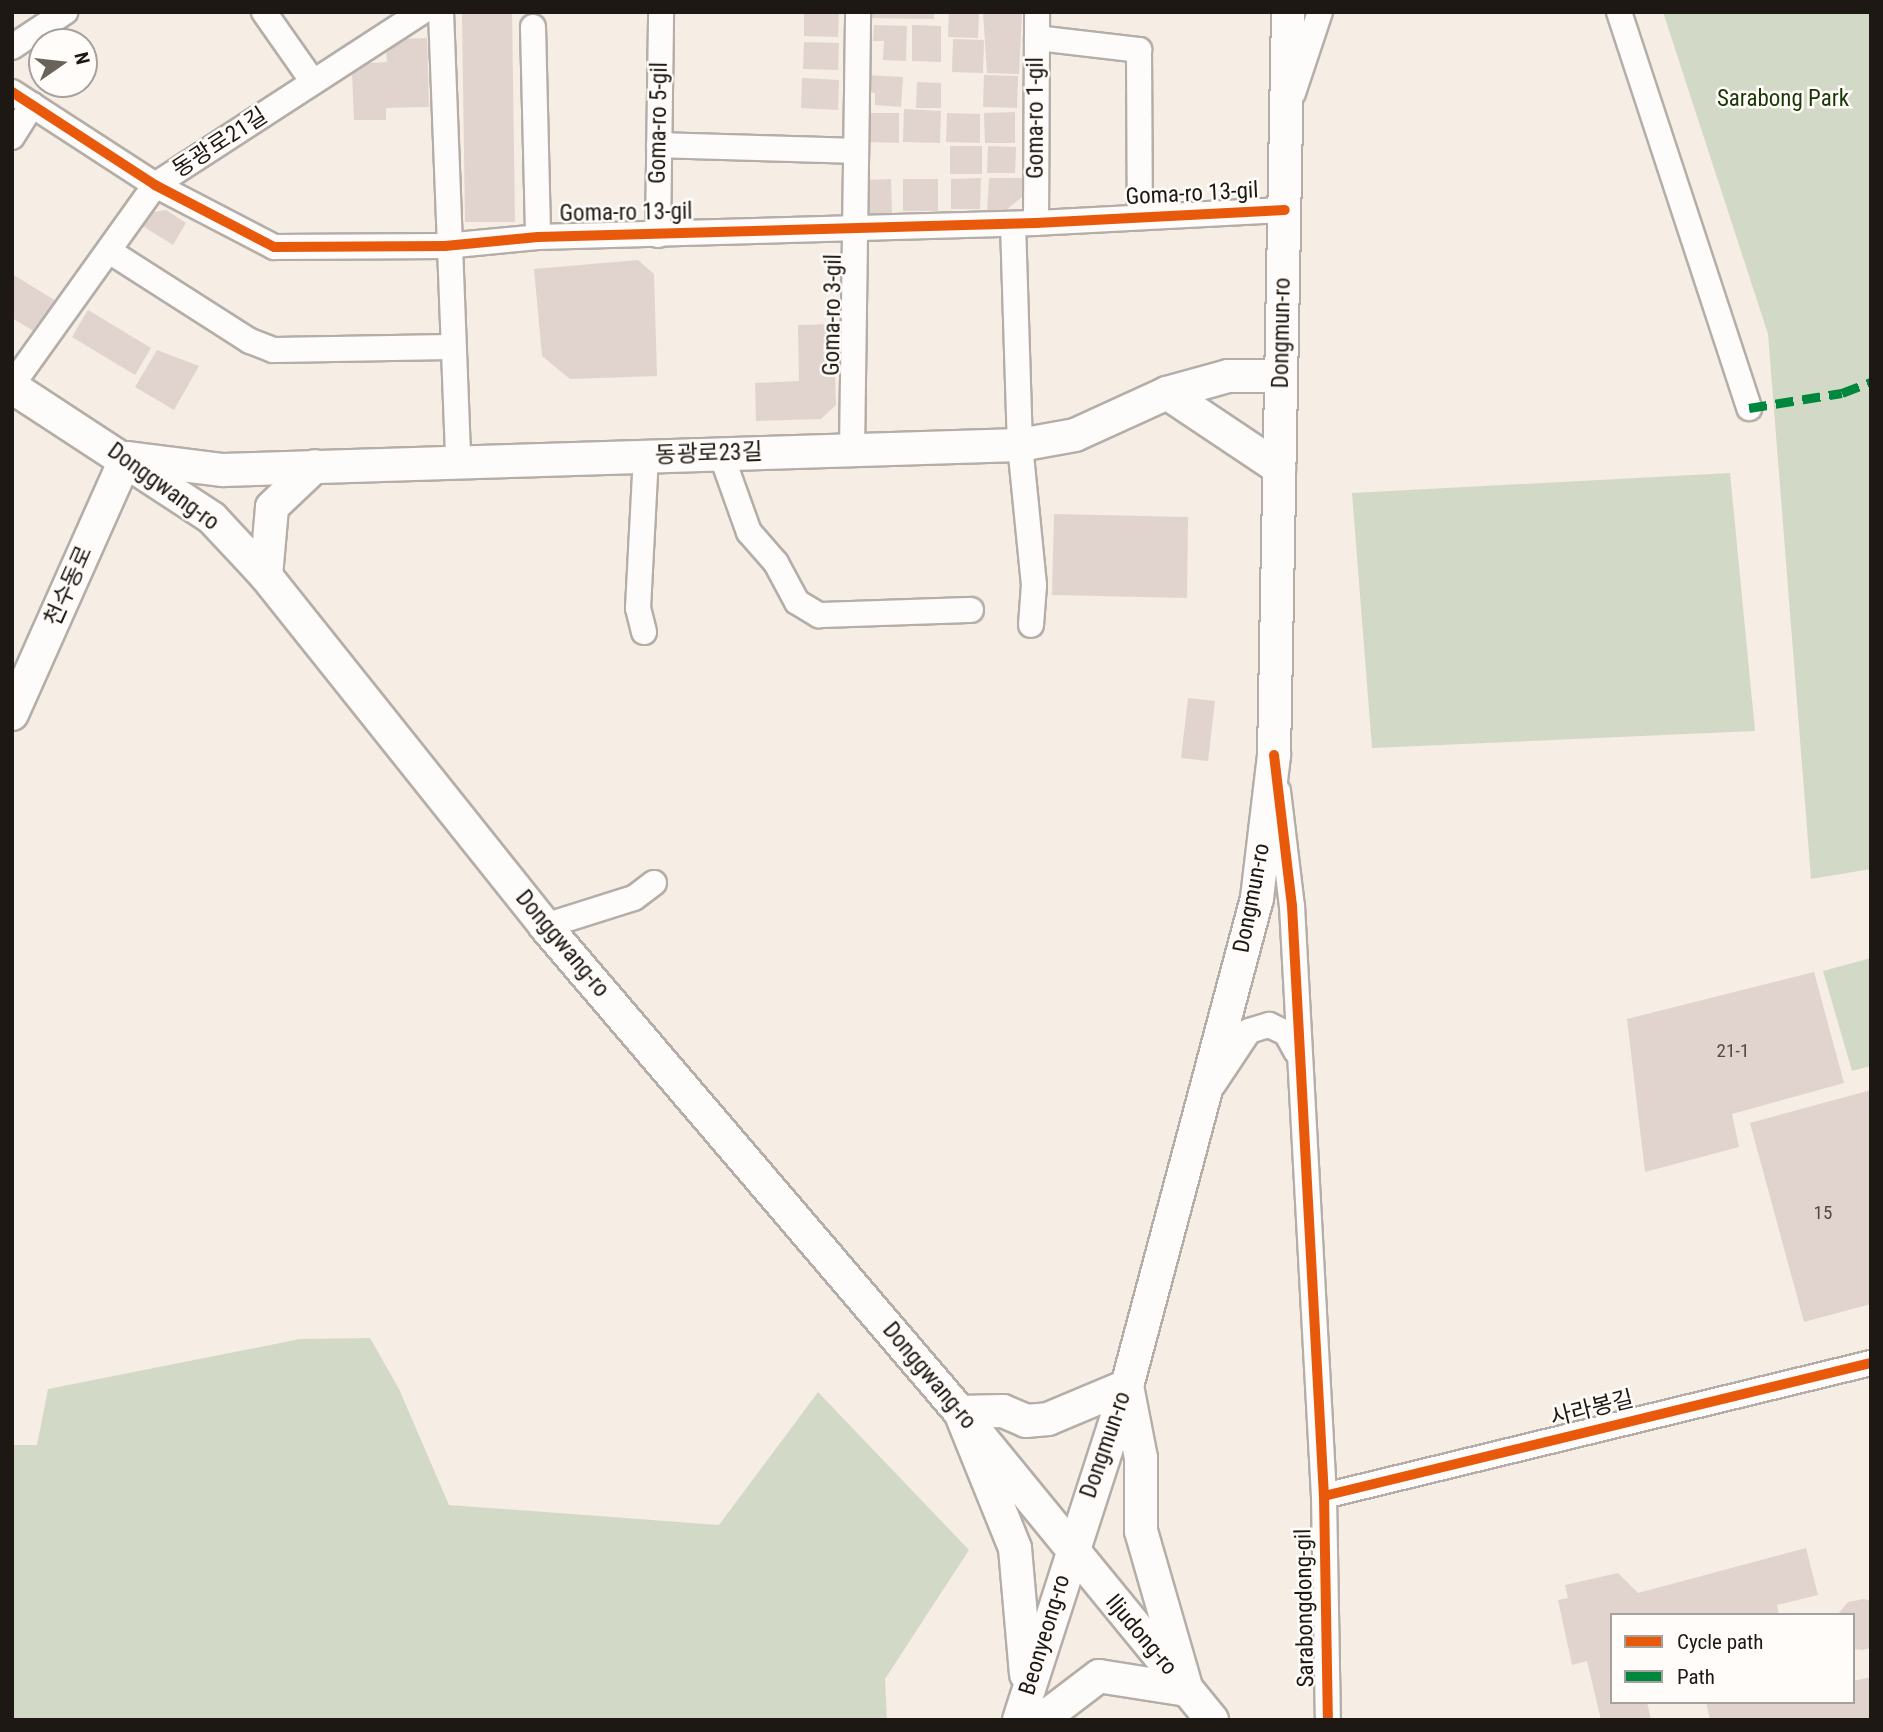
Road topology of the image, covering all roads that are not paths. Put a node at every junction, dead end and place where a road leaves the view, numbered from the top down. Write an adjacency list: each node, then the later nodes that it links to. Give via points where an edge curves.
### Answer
1 (65, 12): 13 (street)
2 (264, 12): 14 (street)
3 (421, 12): 14 (street, 동광로21길)
4 (441, 12): 27 (street)
5 (660, 12): 18 (street, Goma-ro 5-gil)
6 (858, 12): 19 (street, Goma-ro 3-gil)
7 (1037, 12): 12 (street, Goma-ro 1-gil)
8 (1288, 12): 16 (main road, Dongmun-ro)
9 (1320, 12): 16 (street)
10 (1619, 12): 33 (street)
11 (533, 27): 26 (street)
12 (1037, 38): 22 (street, via 1139,50); 23 (street, Goma-ro 1-gil)
13 (12, 47)
14 (313, 82): 20 (street, 동광로21길)
15 (22, 99): 17 (street); 20 (street, Goma-ro 13-gil)
16 (1287, 110): 21 (main road, Dongmun-ro)
17 (12, 137)
18 (659, 145): 19 (street); 25 (street, Goma-ro 5-gil)
19 (856, 151): 24 (street, Goma-ro 3-gil)
20 (155, 185): 27 (street, Goma-ro 13-gil, via 274,247); 28 (street, 동광로21길)
21 (1284, 210): 22 (street, Goma-ro 13-gil); 30 (main road, Dongmun-ro)
22 (1140, 218): 23 (street, Goma-ro 13-gil)
23 (1024, 223): 24 (street, Goma-ro 13-gil); 34 (street, Goma-ro 1-gil)
24 (855, 225): 25 (street, Goma-ro 13-gil); 35 (street, Goma-ro 3-gil)
25 (658, 235): 26 (street, Goma-ro 13-gil)
26 (538, 237): 27 (street, Goma-ro 13-gil)
27 (445, 246): 29 (street)
28 (108, 251): 29 (street, via 250,341 273,350); 31 (street, 동광로21길)
29 (453, 347): 39 (street)
30 (1280, 376): 32 (main road, 동광로23길, via 1228,376); 41 (main road, Dongmun-ro)
31 (12, 386): 38 (main road, Donggwang-ro)
32 (1167, 393): 34 (main road, 동광로23길, via 1075,435); 41 (main road)
33 (1749, 408)
34 (1020, 445): 35 (main road, 동광로23길); 44 (street, Goma-ro 1-gil, via 1034,585)
35 (852, 450): 36 (main road, 동광로23길)
36 (721, 454): 37 (main road, 동광로23길); 43 (street, via 749,532 776,563 797,602 819,615)
37 (646, 456): 39 (main road, 동광로23길); 45 (street, via 638,608)
38 (126, 458): 40 (main road, 동광로23길, via 223,470); 42 (main road, Donggwang-ro, via 212,518); 46 (main road, 천수동로)
39 (458, 462): 40 (main road, 동광로23길)
40 (315, 466): 42 (main road, via 272,507)
41 (1279, 468): 47 (main road, Dongmun-ro)
42 (266, 576): 49 (main road, Donggwang-ro)
43 (971, 610)
44 (1031, 625)
45 (644, 632)
46 (12, 714)
47 (1274, 755): 50 (street, Sarabongdong-gil, via 1292,906); 51 (main road, Dongmun-ro, via 1257,898)
48 (654, 883): 49 (street, via 634,898)
49 (545, 926): 54 (main road, Donggwang-ro)
50 (1296, 1051): 51 (street, via 1286,1033 1269,1025 1249,1031); 55 (street, Sarabongdong-gil)
51 (1204, 1100): 53 (main road, Dongmun-ro)
52 (1871, 1363): 55 (street, 사라봉길)
53 (1127, 1386): 54 (main road, via 1048,1419 1026,1421 1003,1411); 56 (main road, Dongmun-ro); 57 (main road, via 1141,1458 1141,1531)
54 (960, 1412): 56 (main road, Donggwang-ro); 58 (main road, via 1015,1548)
55 (1324, 1496): 60 (street, Sarabongdong-gil)
56 (1070, 1550): 57 (main road, Iljudong-ro); 58 (main road, Beonyeong-ro)
57 (1187, 1690): 58 (main road, via 1099,1676); 59 (main road, Iljudong-ro)
58 (1029, 1711)
59 (1212, 1720)
60 (1328, 1720)

